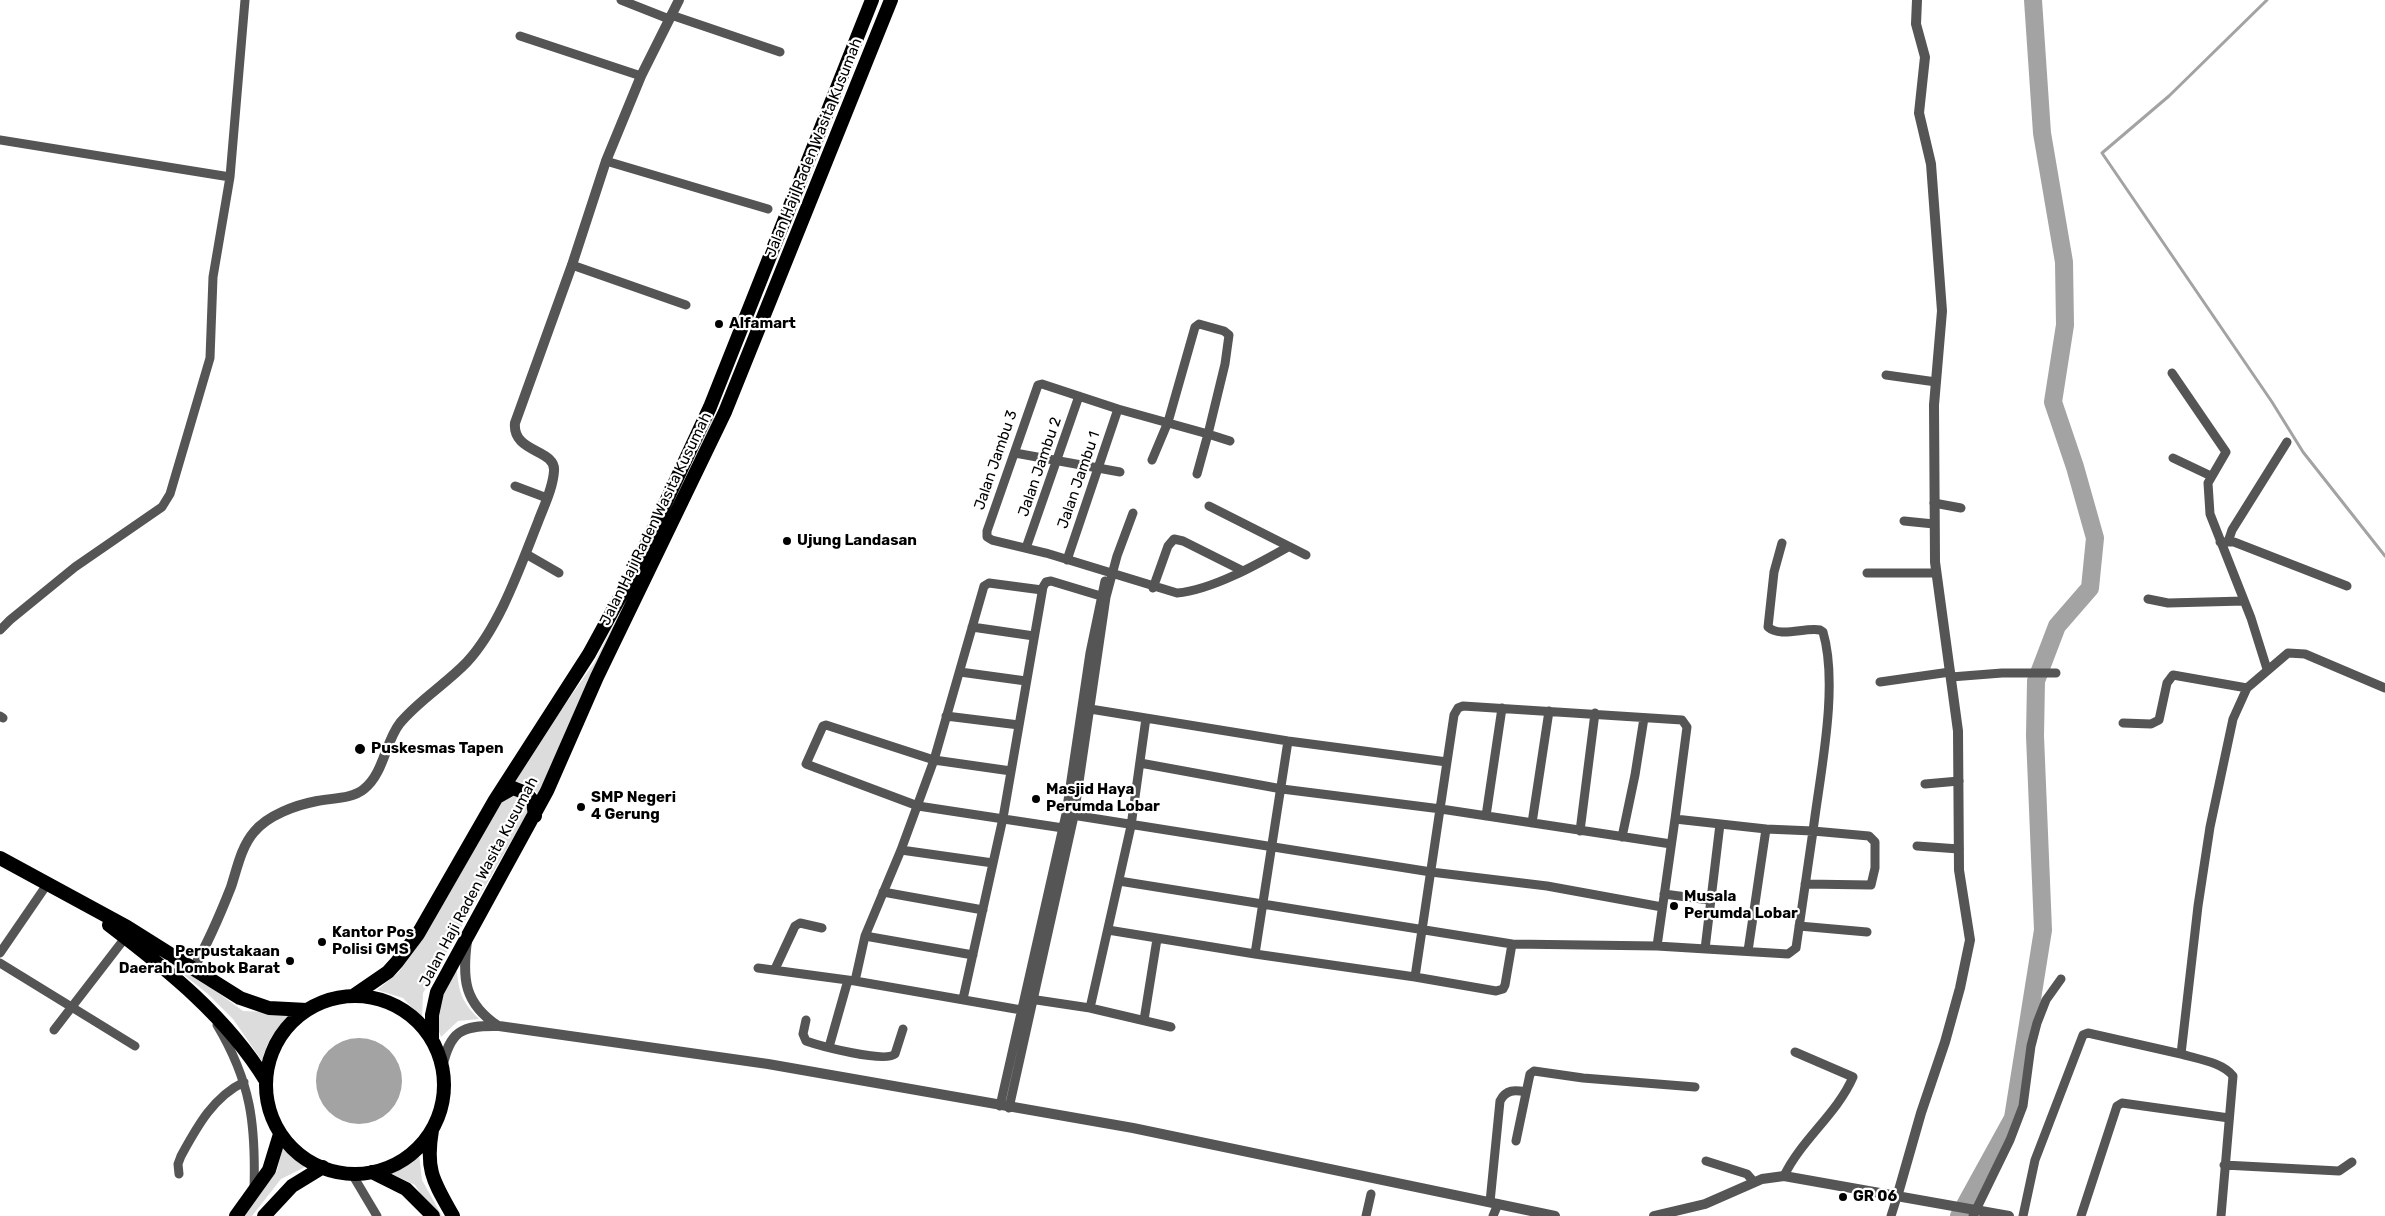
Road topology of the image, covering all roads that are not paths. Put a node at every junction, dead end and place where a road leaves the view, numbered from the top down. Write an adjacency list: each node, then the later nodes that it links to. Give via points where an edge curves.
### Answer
1 (245, 0): 13 (street)
2 (621, 0): 7 (street)
3 (679, 0): 7 (street)
4 (872, 0): 21 (highway, Jalan Haji Raden Wasita Kusumah)
5 (891, 0): 23 (highway, Jalan Haji Raden Wasita Kusumah)
6 (1917, 0): 19 (street, via 1916,24 1925,57 1919,113 1931,164 1940,280 1941,320)
7 (670, 17): 9 (street); 10 (street)
8 (520, 36): 10 (street)
9 (780, 52)
10 (641, 76): 12 (street)
11 (0, 140): 13 (street)
12 (606, 161): 14 (street); 15 (street)
13 (230, 177): 63 (street, via 213,277 210,358 167,499 158,510 75,567)
14 (768, 209)
15 (572, 265): 16 (street); 37 (street, via 514,432 518,439 553,464)
16 (686, 304)
17 (2172, 373): 35 (street, via 2226,452)
18 (1886, 376): 19 (street)
19 (1933, 381): 38 (street)
20 (1079, 396): 22 (street); 28 (street, Jalan Jambu 3, via 1038,385); 30 (street, Jalan Jambu 2)
21 (710, 407): 23 (highway); 90 (highway, Jalan Haji Raden Wasita Kusumah, via 665,507 606,623)
22 (1118, 409): 24 (street); 32 (street, Jalan Jambu 1)
23 (725, 412): 94 (highway, Jalan Haji Raden Wasita Kusumah)
24 (1168, 422): 25 (street); 25 (street, via 1195,327 1199,324 1224,331 1228,335 1224,364); 31 (street)
25 (1208, 434): 26 (street); 34 (street)
26 (1230, 441)
27 (2287, 442): 44 (street)
28 (1015, 452): 30 (street); 47 (street, Jalan Jambu 3, via 987,538)
29 (2173, 458): 35 (street)
30 (1056, 460): 32 (street); 47 (street, Jalan Jambu 2)
31 (1152, 460)
32 (1097, 468): 33 (street); 50 (street, Jalan Jambu 1)
33 (1120, 472)
34 (1197, 474)
35 (2211, 476): 44 (street, via 2208,483 2210,514)
36 (514, 486): 37 (street)
37 (547, 498): 48 (street)
38 (1934, 503): 40 (street); 43 (street)
39 (1209, 506): 46 (street)
40 (1961, 508)
41 (1133, 513): 55 (street)
42 (1904, 521): 43 (street)
43 (1934, 524): 54 (street)
44 (2224, 542): 56 (street, via 2234,542); 61 (street)
45 (1782, 543): 104 (street, via 1774,572 1768,627 1780,632 1820,630 1828,652 1830,684)
46 (1288, 547): 49 (street); 51 (street)
47 (1026, 548): 50 (street)
48 (526, 554): 52 (street); 143 (street, via 478,649 399,725 368,785 350,795 297,806 273,817 254,832 218,919)
49 (1306, 555)
50 (1067, 560): 55 (street)
51 (1243, 571): 57 (street, via 1182,593); 57 (street, via 1174,539 1168,546)
52 (559, 573)
53 (1867, 573): 54 (street)
54 (1931, 573): 68 (street)
55 (1109, 574): 57 (street); 59 (street)
56 (2347, 586)
57 (1154, 588)
58 (1042, 590): 59 (street, via 1044,583 1051,581); 62 (street, via 986,583); 64 (street)
59 (1103, 597): 73 (street)
60 (2148, 599): 61 (street, via 2168,603)
61 (2244, 601): 65 (street)
62 (972, 627): 64 (street); 66 (street)
63 (0, 630)
64 (1034, 636): 69 (street)
65 (2267, 669): 71 (street); 72 (street, via 2281,656 2294,652)
66 (960, 672): 69 (street); 77 (street)
67 (2056, 673): 68 (street)
68 (1947, 674): 70 (street); 87 (street, via 1958,739)
69 (1026, 681): 81 (street)
70 (1880, 682)
71 (2246, 688): 80 (street, via 2173,675 2167,683 2159,720 2151,724); 166 (street, via 2233,719 2210,827)
72 (2385, 688)
73 (1086, 708): 78 (street); 93 (street)
74 (1502, 708): 75 (street); 84 (street, via 1463,706 1457,709); 95 (street)
75 (1549, 710): 76 (street); 98 (street)
76 (1595, 713): 79 (street); 103 (street)
77 (946, 716): 81 (street); 83 (street)
78 (1146, 718): 82 (street); 85 (street)
79 (1644, 718): 97 (street, via 1682,720 1687,725); 105 (street)
80 (2123, 724)
81 (1019, 725): 86 (street)
82 (1288, 740): 84 (street); 89 (street)
83 (934, 760): 86 (street); 91 (street); 91 (street, via 826,725 806,763)
84 (1448, 762): 92 (street)
85 (1140, 763): 89 (street); 100 (street)
86 (1011, 771): 96 (street)
87 (1954, 781): 88 (street); 110 (street)
88 (1925, 784)
89 (1282, 789): 92 (street); 107 (street)
90 (495, 800): 94 (highway, via 509,789 519,789 533,801); 148 (highway, Jalan Haji Raden Wasita Kusumah, via 410,945 388,972)
91 (918, 806): 96 (street); 109 (street)
92 (1441, 809): 95 (street); 113 (street)
93 (1070, 815): 100 (street); 101 (street); 149 (street)
94 (535, 816): 129 (highway, Jalan Haji Raden Wasita Kusumah)
95 (1486, 816): 98 (street)
96 (1003, 818): 101 (street); 112 (street)
97 (1675, 819): 99 (street); 106 (street)
98 (1532, 823): 103 (street)
99 (1720, 824): 102 (street); 120 (street)
100 (1131, 826): 107 (street); 114 (street)
101 (1063, 828): 149 (street)
102 (1766, 829): 104 (street); 137 (street)
103 (1580, 830): 105 (street)
104 (1812, 831): 116 (street); 116 (street, via 1873,838 1875,868 1873,882 1868,885)
105 (1622, 837): 106 (street)
106 (1671, 844): 118 (street)
107 (1272, 846): 113 (street); 121 (street)
108 (1917, 846): 110 (street)
109 (901, 850): 112 (street); 117 (street)
110 (1955, 850): 190 (street, via 1970,930 1968,955 1945,1042)
111 (0, 858): 115 (highway)
112 (993, 863): 123 (street)
113 (1431, 872): 122 (street, via 1547,886); 127 (street)
114 (1119, 881): 121 (street); 126 (street)
115 (48, 883): 119 (highway); 138 (street)
116 (1805, 884): 124 (street)
117 (883, 892): 123 (street); 130 (street)
118 (1664, 894): 120 (street); 122 (street)
119 (73, 898): 131 (highway); 136 (highway)
120 (1709, 900): 135 (street)
121 (1263, 903): 127 (street); 139 (street)
122 (1662, 907): 134 (street)
123 (983, 910): 140 (street)
124 (1800, 926): 128 (street); 137 (street, via 1796,948 1791,954)
125 (822, 928): 144 (street, via 795,926)
126 (1108, 930): 132 (street); 153 (street)
127 (1423, 931): 133 (street); 145 (street)
128 (1866, 932)
129 (468, 933): 158 (street, via 465,971 469,993 478,1010); 162 (highway, Jalan Haji Raden Wasita Kusumah, via 437,992 432,1015)
130 (865, 936): 140 (street); 147 (street)
131 (125, 938): 136 (highway); 152 (street)
132 (1157, 939): 139 (street); 157 (street)
133 (1512, 944): 134 (street); 145 (street, via 1505,985 1500,991)
134 (1657, 946): 135 (street)
135 (1705, 949): 137 (street)
136 (154, 951): 143 (highway); 151 (highway)
137 (1748, 951)
138 (0, 952)
139 (1255, 954): 145 (street)
140 (973, 955): 150 (street)
141 (0, 963): 152 (street)
142 (758, 968): 144 (street)
143 (193, 969): 154 (highway, via 230,993 258,1006)
144 (775, 969): 147 (street)
145 (1415, 976)
146 (2061, 979): 193 (street, via 2046,1000 2036,1023 2023,1106 2001,1160)
147 (851, 981): 150 (street); 164 (street)
148 (353, 996): 154 (highway, via 329,1000); 162 (highway, via 377,998 399,1007 418,1022)
149 (1029, 998): 153 (street); 155 (street)
150 (963, 999): 155 (street)
151 (205, 1005): 170 (highway, via 227,1026); 171 (street, via 233,1051)
152 (73, 1007): 161 (street); 163 (street)
153 (1090, 1008): 157 (street)
154 (307, 1010): 170 (highway, via 284,1031 276,1044)
155 (1026, 1011): 168 (street); 169 (street)
156 (806, 1020): 164 (street, via 804,1039)
157 (1144, 1020): 159 (street)
158 (499, 1026): 167 (street, via 461,1030 446,1050); 174 (street, via 768,1064)
159 (1171, 1027)
160 (903, 1029): 164 (street, via 896,1052 890,1057)
161 (54, 1030)
162 (432, 1040): 167 (highway)
163 (135, 1046)
164 (829, 1047)
165 (1795, 1052): 186 (street, via 1850,1074 1852,1078 1842,1097 1790,1163)
166 (2181, 1054): 175 (street, via 2231,1073); 207 (street, via 2088,1033 2083,1035 2035,1160)
167 (442, 1068): 176 (highway, via 444,1088)
168 (1006, 1079): 169 (street); 174 (street)
169 (1015, 1080): 174 (street)
170 (266, 1081): 177 (highway, via 268,1105)
171 (244, 1082): 184 (street, via 231,1088 213,1104 181,1156); 188 (street, via 255,1150)
172 (1695, 1087): 173 (street, via 1582,1078 1534,1070)
173 (1526, 1092): 178 (street); 191 (street, via 1512,1090 1500,1101)
174 (1004, 1107): 191 (street, via 1132,1128)
175 (2229, 1118): 181 (street); 208 (street, via 2122,1104 2117,1106)
176 (433, 1127): 183 (highway, via 417,1148 396,1163); 199 (highway, via 429,1160 431,1172 437,1190)
177 (280, 1134): 182 (highway, via 296,1152); 188 (highway, via 273,1160)
178 (1516, 1141)
179 (1706, 1161): 187 (street, via 1747,1174)
180 (2352, 1162): 181 (street, via 2339,1172)
181 (2224, 1165): 209 (street)
182 (323, 1168): 185 (highway); 196 (highway, via 292,1186)
183 (372, 1172): 185 (highway); 198 (highway, via 406,1189)
184 (179, 1174)
185 (352, 1174): 197 (street)
186 (1784, 1176): 187 (street); 190 (street)
187 (1754, 1182): 203 (street, via 1705,1204)
188 (254, 1192): 195 (highway)
189 (1371, 1194): 200 (street)
190 (1892, 1196): 192 (street); 204 (street)
191 (1494, 1203): 194 (street); 201 (street)
192 (1943, 1205): 193 (street); 205 (street)
193 (1972, 1213): 206 (street)
194 (1533, 1214): 202 (street)
195 (236, 1216)
196 (264, 1216)
197 (378, 1216)
198 (433, 1216)
199 (453, 1216)
200 (1366, 1216)
201 (1493, 1216)
202 (1555, 1216)
203 (1654, 1216)
204 (1891, 1216)
205 (1938, 1216)
206 (2009, 1216)
207 (2023, 1216)
208 (2081, 1216)
209 (2221, 1216)

